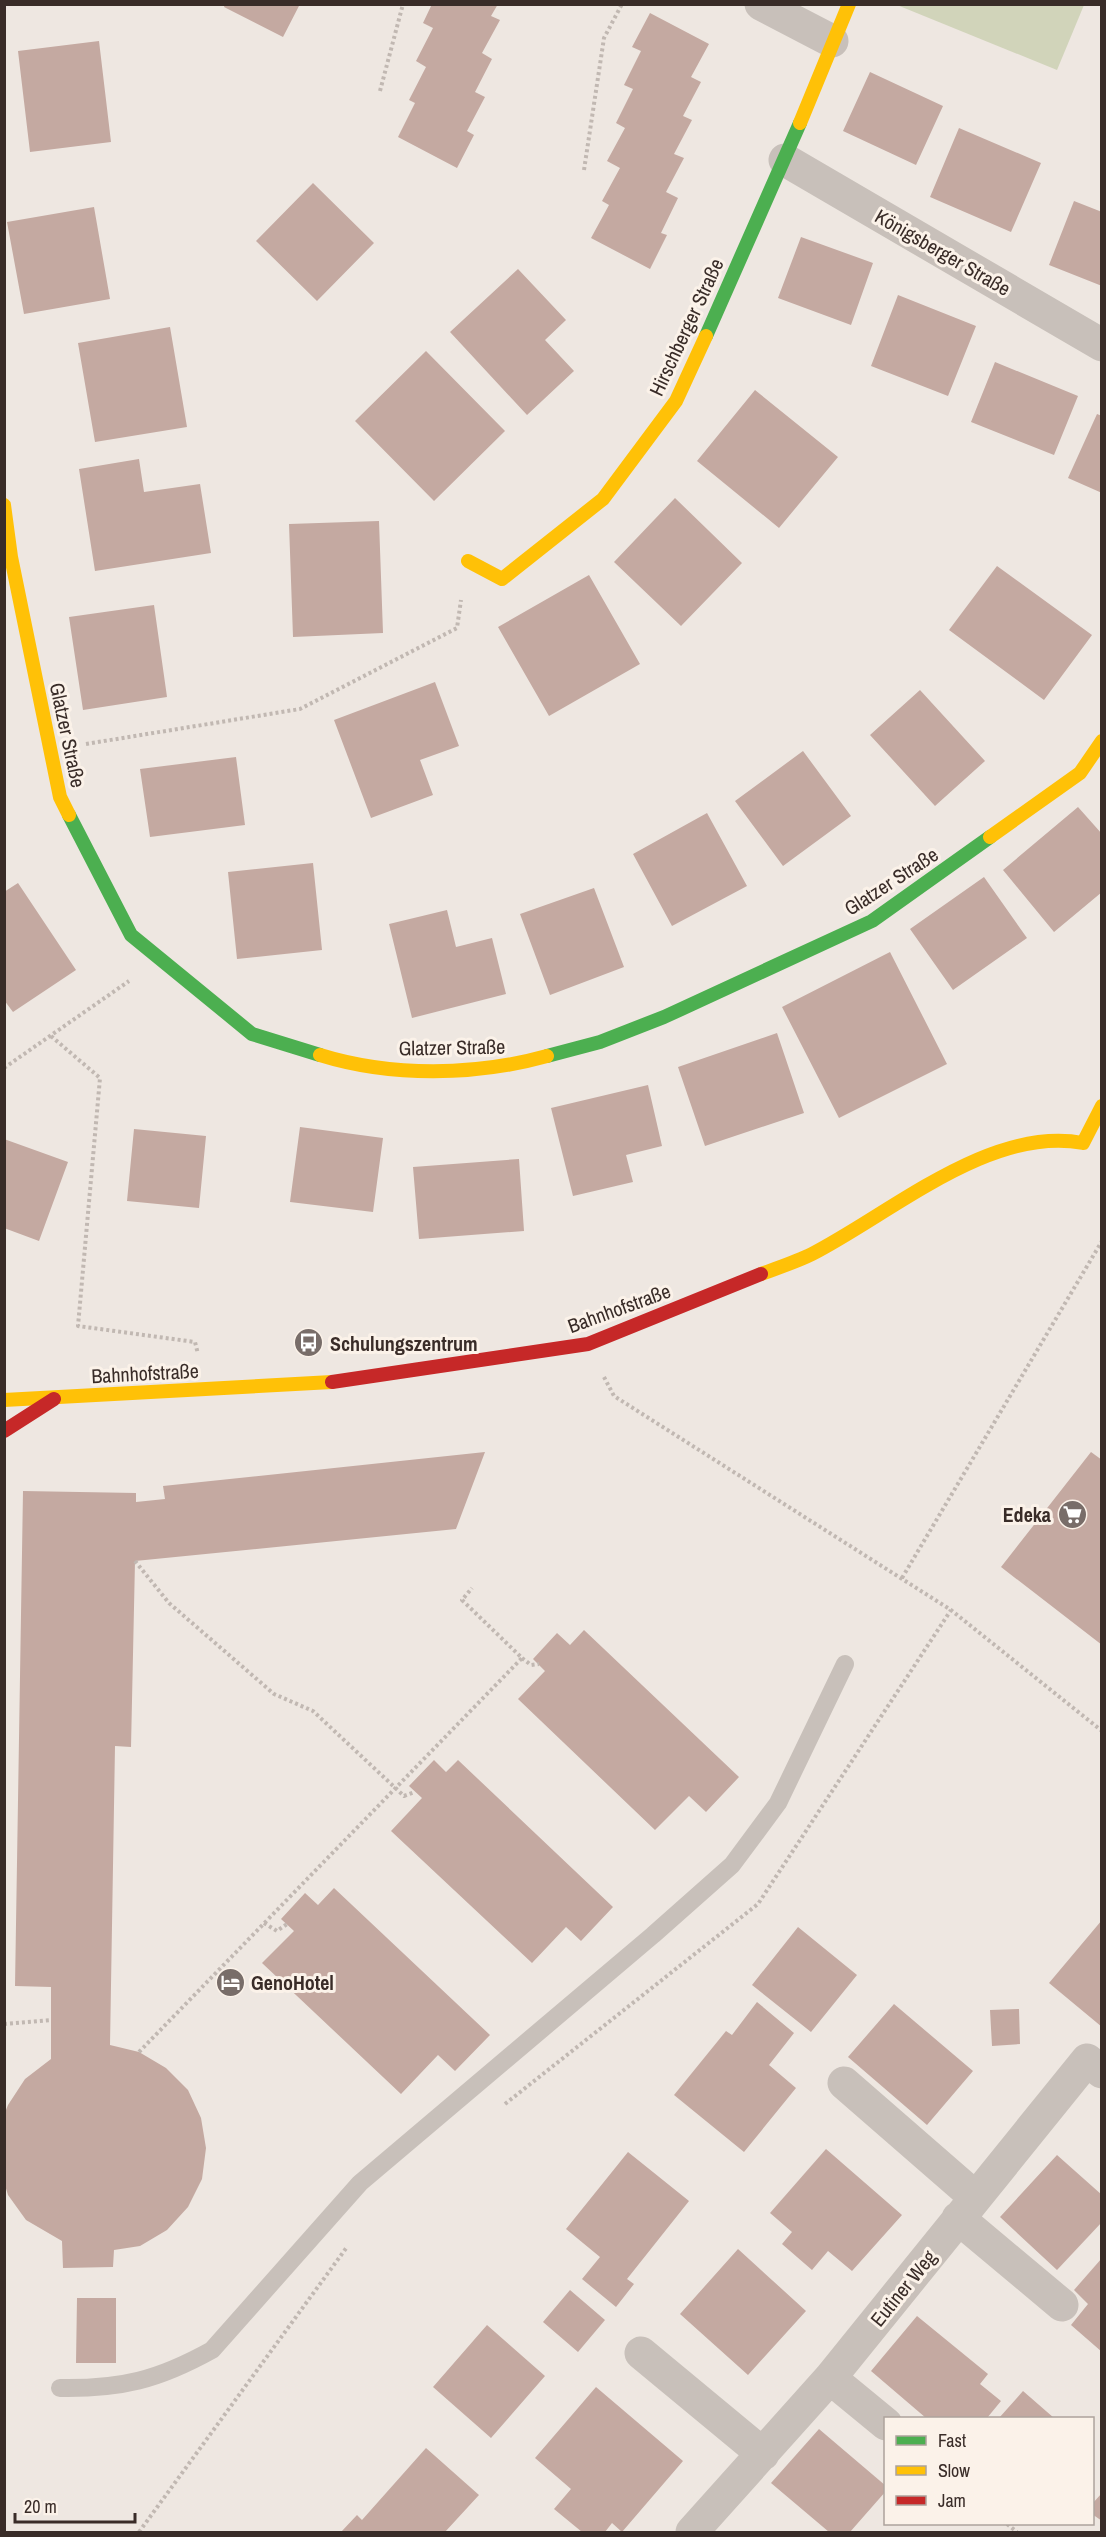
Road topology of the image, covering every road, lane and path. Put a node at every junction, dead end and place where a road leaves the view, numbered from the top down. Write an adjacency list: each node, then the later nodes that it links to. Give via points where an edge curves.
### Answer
1 (403, 4): 6 (path)
2 (622, 4): 8 (path, via 604,38)
3 (761, 4): 5 (street)
4 (849, 4): 5 (street, Hirschberger Straße)
5 (832, 41): 7 (street, Hirschberger Straße)
6 (380, 91)
7 (785, 160): 9 (street, Königsberger Straße); 11 (street, Hirschberger Straße, via 676,401 603,499 502,579)
8 (584, 170)
9 (1101, 345)
10 (4, 505): 13 (street, Glatzer Straße)
11 (468, 561): 13 (path, via 457,628 300,710)
12 (1101, 741): 14 (street, Glatzer Straße, via 1080,773 872,921 664,1017 600,1042 512,1066 423,1071 346,1064 252,1034)
13 (50, 750): 14 (street, Glatzer Straße, via 60,798 131,935)
14 (161, 959): 15 (path)
15 (51, 1036): 16 (path); 21 (path, via 100,1078 78,1326 195,1342)
16 (4, 1068)
17 (1101, 1106): 18 (street, Bahnhofstraße)
18 (1092, 1145): 21 (street, Bahnhofstraße, via 1062,1139 1005,1149 950,1173 811,1254 588,1344 331,1382)
19 (1101, 1241): 27 (path)
20 (15, 1387): 23 (street)
21 (207, 1389): 23 (street, Bahnhofstraße)
22 (614, 1396): 27 (path)
23 (55, 1398): 24 (street, Bahnhofstraße); 25 (street)
24 (4, 1400)
25 (4, 1431)
26 (135, 1561): 34 (path, via 169,1603 274,1694 313,1711)
27 (902, 1578): 29 (path)
28 (472, 1588): 30 (path, via 462,1600)
29 (951, 1610): 33 (path); 43 (path, via 758,1904)
30 (522, 1658): 31 (path, via 531,1665); 34 (path)
31 (539, 1664)
32 (845, 1664): 49 (lane, via 778,1803 732,1865 360,2183 212,2350 184,2366 143,2381 100,2389)
33 (1101, 1731)
34 (395, 1788): 35 (path, via 404,1796); 36 (path)
35 (416, 1792)
36 (264, 1923): 37 (path, via 277,1931); 40 (path)
37 (287, 1924)
38 (51, 2020): 39 (path)
39 (4, 2024)
40 (139, 2052)
41 (1101, 2072): 44 (street, Eutiner Weg, via 1087,2060)
42 (844, 2083): 44 (street)
43 (500, 2108)
44 (967, 2208): 46 (street); 48 (street, Eutiner Weg)
45 (352, 2240): 52 (path)
46 (1062, 2305)
47 (641, 2353): 51 (street)
48 (830, 2378): 50 (street); 51 (street, Eutiner Weg)
49 (60, 2388)
50 (884, 2423)
51 (763, 2454): 53 (street, Eutiner Weg)
52 (139, 2532)
53 (692, 2532)

